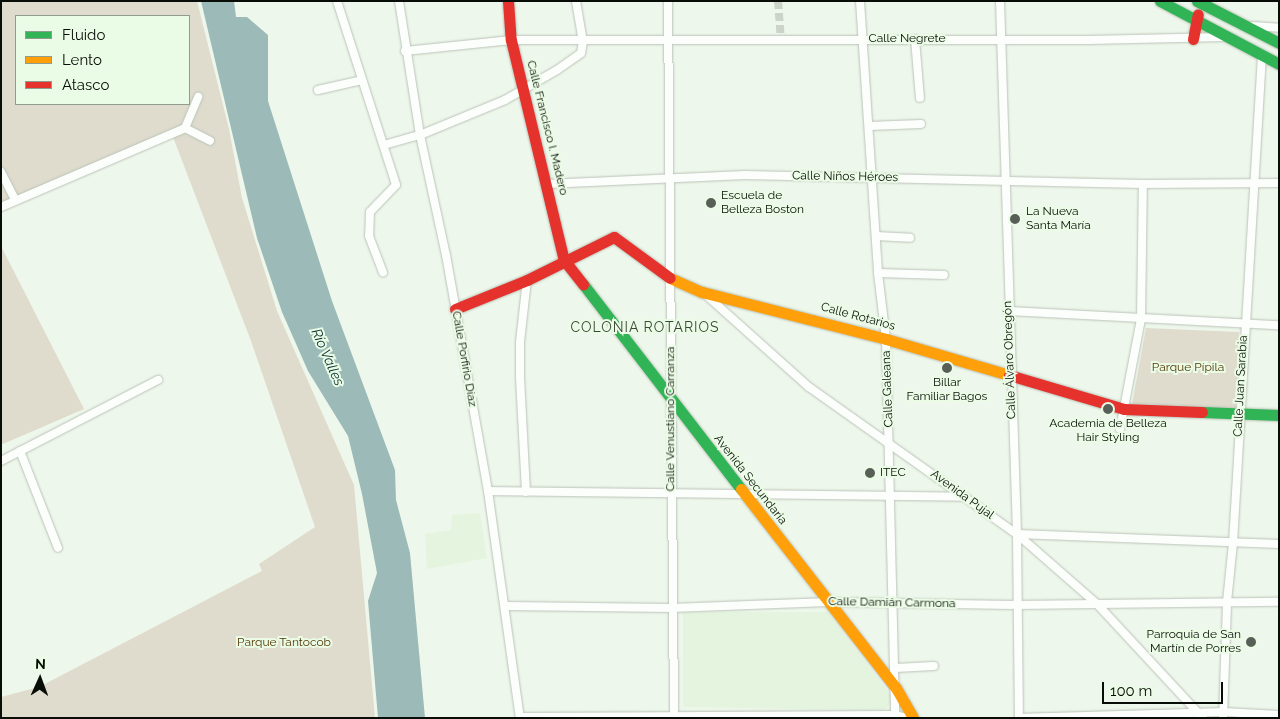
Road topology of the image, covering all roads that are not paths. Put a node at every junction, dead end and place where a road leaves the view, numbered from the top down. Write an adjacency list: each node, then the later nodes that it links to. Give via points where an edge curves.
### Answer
1 (337, 1): 25 (street)
2 (400, 1): 22 (street, Calle Porfirio Díaz)
3 (508, 1): 19 (street, Calle Francisco I. Madero)
4 (576, 1): 20 (street)
5 (668, 1): 14 (street, Calle Venustiano Carranza)
6 (860, 1): 15 (street, Calle Galeana)
7 (1000, 1): 17 (street, Calle Álvaro Obregón)
8 (1160, 1): 10 (street)
9 (1198, 1): 10 (street); 11 (street)
10 (1197, 20): 13 (street); 18 (street)
11 (1244, 25): 12 (street); 21 (street)
12 (1279, 28)
13 (1231, 37): 18 (street, Calle Negrete); 23 (street)
14 (669, 39): 15 (street, Calle Negrete); 20 (street, Calle Negrete); 37 (street, Calle Venustiano Carranza, via 667,88)
15 (864, 39): 16 (street, Calle Negrete); 31 (street, Calle Galeana)
16 (915, 39): 17 (street, Calle Negrete); 29 (street)
17 (1001, 39): 18 (street, Calle Negrete); 39 (street, Calle Álvaro Obregón)
18 (1193, 39)
19 (511, 40): 20 (street, Calle Negrete); 22 (street, Calle Negrete); 27 (street, Calle Francisco I. Madero)
20 (582, 42): 27 (street, via 581,53)
21 (1279, 43)
22 (405, 51): 33 (street, Calle Porfirio Díaz)
23 (1262, 54): 24 (street); 40 (street, Calle Juan Sarabia)
24 (1279, 64)
25 (362, 80): 26 (street); 35 (street)
26 (318, 90)
27 (524, 90): 33 (street); 42 (street, Calle Francisco I. Madero)
28 (198, 97): 32 (street)
29 (920, 98)
30 (921, 124): 31 (street)
31 (869, 126): 38 (street, Calle Galeana)
32 (185, 128): 34 (street); 44 (street)
33 (420, 135): 35 (street); 55 (street, Calle Porfirio Díaz, via 435,194)
34 (210, 141)
35 (384, 145): 49 (street, via 396,185 370,212 369,236)
36 (1, 172): 44 (street)
37 (671, 176): 38 (street, Calle Niños Héroes); 42 (street, Calle Niños Héroes); 52 (street, Calle Venustiano Carranza)
38 (873, 177): 39 (street, Calle Niños Héroes); 46 (street, Calle Galeana)
39 (1005, 181): 43 (street, Calle Niños Héroes); 56 (street, Calle Álvaro Obregón)
40 (1252, 183): 41 (street, Calle Niños Héroes); 43 (street, Calle Niños Héroes); 58 (street, Calle Juan Sarabia)
41 (1279, 183)
42 (546, 184): 48 (street, Calle Francisco I. Madero)
43 (1144, 184): 57 (street)
44 (15, 200): 45 (street)
45 (1, 207)
46 (876, 236): 47 (street); 50 (street, Calle Galeana)
47 (910, 238)
48 (564, 260): 52 (street, Calle Rotarios, via 614,237); 53 (street, Calle Rotarios); 63 (street, Avenida Secundaria)
49 (382, 272)
50 (878, 273): 51 (street); 60 (street, Calle Galeana)
51 (944, 275)
52 (669, 278): 54 (street, Calle Rotarios); 63 (street, Calle Venustiano Carranza)
53 (527, 280): 55 (street, Calle Rotarios); 72 (street, via 520,376)
54 (702, 292): 60 (street, Calle Rotarios); 68 (street, Avenida Pujal, via 809,387)
55 (455, 309): 71 (street, Calle Porfirio Díaz)
56 (1008, 310): 57 (street); 61 (street, Calle Álvaro Obregón)
57 (1141, 319): 58 (street); 64 (street)
58 (1244, 322): 59 (street); 65 (street, Calle Juan Sarabia)
59 (1279, 325)
60 (886, 339): 61 (street, Calle Rotarios); 68 (street, Calle Galeana)
61 (1011, 378): 64 (street, Calle Rotarios); 77 (street, Calle Álvaro Obregón)
62 (158, 380): 69 (street)
63 (672, 400): 73 (street, Calle Venustiano Carranza); 75 (street, Avenida Secundaria)
64 (1124, 409): 65 (street, Calle Rotarios); 67 (street)
65 (1240, 413): 66 (street, Calle Rotarios); 78 (street, Calle Juan Sarabia)
66 (1279, 415)
67 (1120, 429)
68 (889, 441): 74 (street, Calle Galeana); 76 (street, Avenida Pujal)
69 (20, 451): 70 (street); 80 (street)
70 (1, 461)
71 (488, 491): 72 (street); 87 (street, Calle Porfirio Díaz)
72 (526, 492): 73 (street)
73 (670, 493): 75 (street); 88 (street, Calle Venustiano Carranza)
74 (890, 495): 75 (street); 76 (street); 82 (street, Calle Galeana)
75 (745, 496): 81 (street, Avenida Secundaria)
76 (964, 497): 77 (street, Avenida Pujal)
77 (1017, 534): 78 (street); 85 (street, Avenida Pujal); 86 (street, Calle Álvaro Obregón)
78 (1233, 543): 79 (street); 83 (street, Calle Juan Sarabia)
79 (1279, 544)
80 (58, 548)
81 (830, 602): 82 (street, Calle Damián Carmona); 88 (street, Calle Damián Carmona); 91 (street, Avenida Secundaria)
82 (894, 602): 86 (street, Calle Damián Carmona); 90 (street, Calle Galeana)
83 (1227, 602): 84 (street, Calle Damián Carmona); 85 (street, Calle Damián Carmona); 93 (street, Calle Juan Sarabia)
84 (1279, 602)
85 (1097, 604): 86 (street, Calle Damián Carmona); 96 (street, Avenida Pujal)
86 (1017, 605): 100 (street, Calle Álvaro Obregón)
87 (506, 606): 88 (street, Calle Damián Carmona); 97 (street, Calle Porfirio Díaz)
88 (671, 608): 94 (street, Calle Venustiano Carranza)
89 (934, 666): 90 (street)
90 (895, 668): 91 (street, Calle Galeana)
91 (896, 688): 95 (street, Calle Galeana); 99 (street, Avenida Secundaria)
92 (1279, 714): 93 (street)
93 (1223, 715): 96 (street)
94 (674, 716): 95 (street); 97 (street)
95 (895, 716): 98 (street)
96 (1202, 716): 100 (street)
97 (520, 717)
98 (907, 718)
99 (913, 718)
100 (1019, 718)

